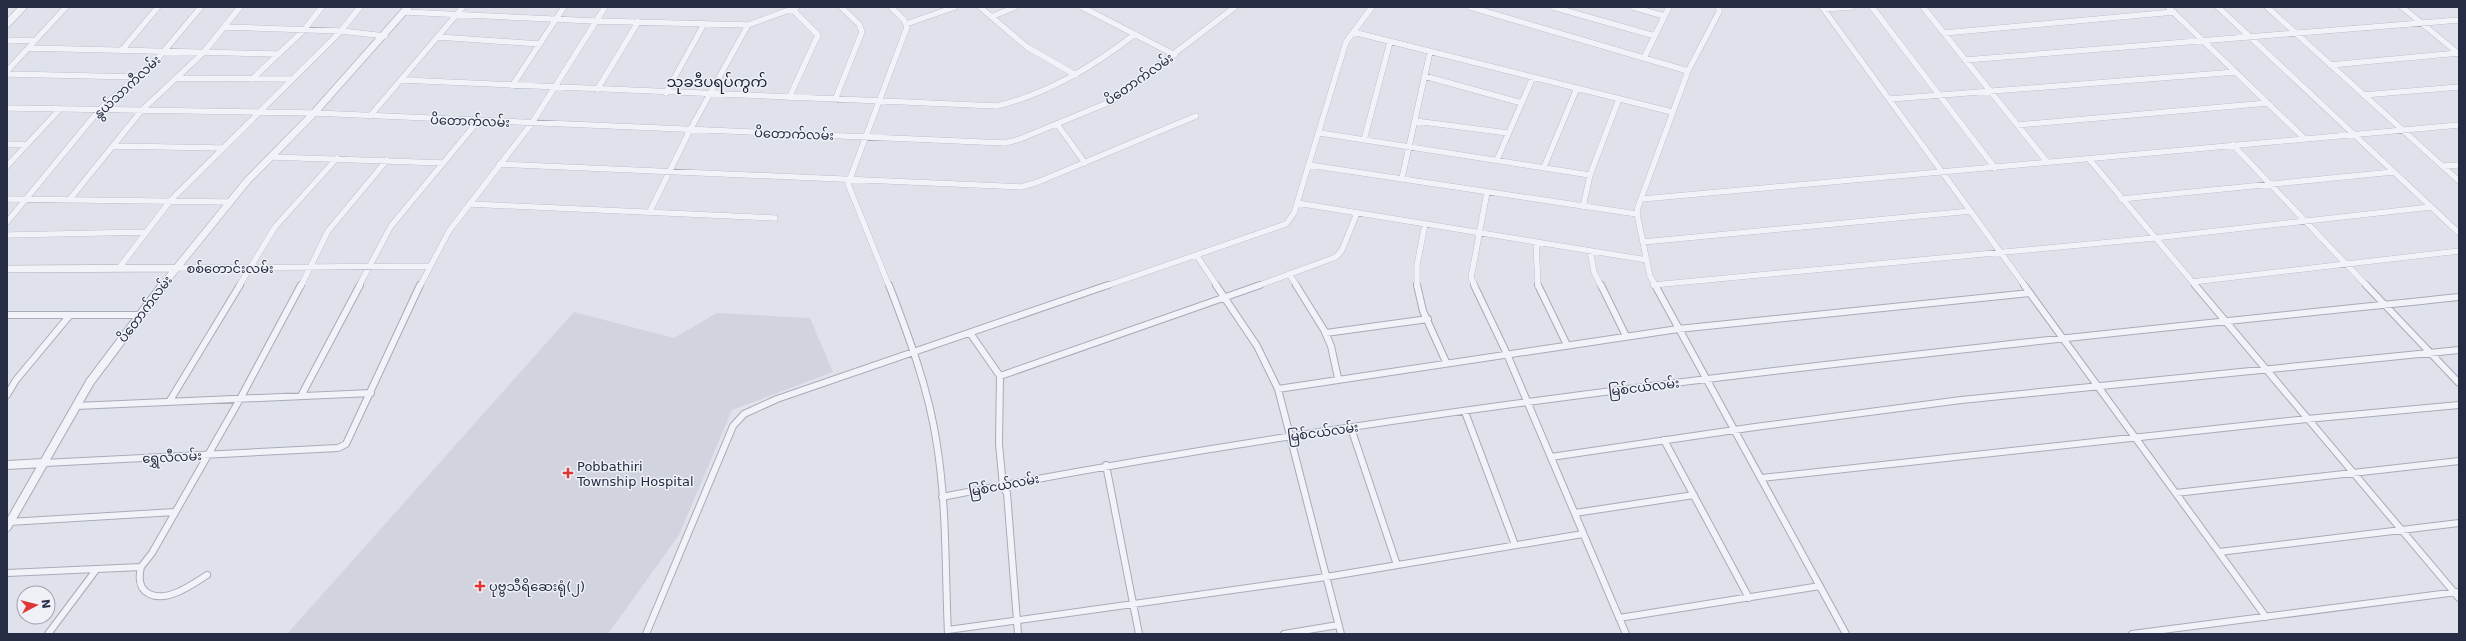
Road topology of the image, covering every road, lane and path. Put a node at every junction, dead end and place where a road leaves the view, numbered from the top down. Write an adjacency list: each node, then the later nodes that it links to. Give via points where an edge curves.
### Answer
1 (23, 7): 43 (street)
2 (66, 7): 58 (street)
3 (158, 7): 64 (street)
4 (201, 7): 65 (street, နွယ်သာကီလမ်း)
5 (240, 7): 47 (street)
6 (322, 7): 48 (street)
7 (360, 7): 49 (street)
8 (462, 7): 35 (street)
9 (564, 7): 38 (street)
10 (604, 7): 40 (street)
11 (841, 7): 99 (street, via 859,24 862,32)
12 (891, 7): 45 (street)
13 (955, 7): 45 (street)
14 (980, 7): 37 (street)
15 (1015, 7): 37 (street)
16 (1082, 7): 53 (street)
17 (1235, 7): 70 (street, ပိတောက်လမ်း)
18 (1372, 7): 50 (street)
19 (1470, 7): 71 (street)
20 (1552, 7): 55 (street)
21 (1633, 7): 36 (street)
22 (1669, 7): 36 (street)
23 (1719, 7): 75 (street, via 1719,12)
24 (1852, 7): 32 (street)
25 (1872, 7): 95 (street)
26 (1923, 7): 51 (street)
27 (2168, 7): 34 (street)
28 (2218, 7): 56 (street)
29 (2267, 7): 52 (street)
30 (2402, 7): 42 (street)
31 (793, 8): 46 (street); 96 (street, via 818,35)
32 (1823, 8): 98 (street)
33 (406, 10): 35 (street); 54 (street, ပိတောက်လမ်း)
34 (2174, 12): 51 (street); 59 (street)
35 (458, 15): 38 (street); 57 (street)
36 (1664, 16): 55 (street)
37 (991, 17): 78 (street, via 1027,47)
38 (556, 19): 40 (street); 62 (street)
39 (2459, 20): 42 (street)
40 (595, 21): 41 (street); 88 (street)
41 (638, 22): 44 (street); 90 (street)
42 (2422, 23): 52 (street); 68 (street)
43 (7, 24)
44 (704, 24): 46 (street); 92 (street)
45 (906, 24): 100 (street)
46 (748, 25): 93 (street)
47 (224, 27): 48 (street); 66 (street)
48 (304, 30): 49 (street); 69 (street)
49 (341, 31): 54 (street); 84 (street)
50 (1354, 32): 61 (street); 120 (street, via 1346,42)
51 (1944, 33): 72 (street)
52 (2295, 33): 56 (street); 73 (street)
53 (1134, 35): 70 (street); 78 (street, via 1103,59)
54 (385, 36): 109 (street, ပိတောက်လမ်း)
55 (1655, 36): 71 (street)
56 (2249, 36): 59 (street); 122 (street)
57 (438, 38): 62 (street); 85 (street)
58 (35, 40): 60 (street); 63 (street)
59 (2202, 40): 72 (street); 76 (street)
60 (7, 41)
61 (1390, 42): 67 (street); 125 (street)
62 (540, 44): 86 (street)
63 (28, 48): 64 (street); 74 (street)
64 (122, 50): 65 (street)
65 (164, 51): 66 (street); 80 (street, နွယ်သာကီလမ်း)
66 (204, 52): 69 (street); 82 (street)
67 (1430, 52): 79 (street); 81 (street)
68 (2459, 53): 73 (street)
69 (278, 54): 83 (street)
70 (1175, 55): 115 (street, ပိတောက်လမ်း, via 1112,101)
71 (1644, 58): 75 (street)
72 (1965, 60): 91 (street)
73 (2330, 65): 94 (street)
74 (7, 70)
75 (1688, 71): 107 (street)
76 (2236, 72): 91 (street); 102 (street)
77 (7, 74): 80 (street)
78 (1076, 75): 100 (street, via 1014,103 997,106)
79 (1424, 76): 101 (street); 113 (street)
80 (137, 77): 105 (street, နွယ်သာကီလမ်း)
81 (1533, 77): 89 (street); 101 (street)
82 (177, 78): 83 (street); 106 (street)
83 (252, 79): 84 (street)
84 (292, 79): 108 (street)
85 (401, 80): 86 (street); 110 (street)
86 (512, 86): 88 (street)
87 (2459, 87): 94 (street)
88 (553, 88): 90 (street); 114 (street)
89 (1577, 88): 97 (street); 145 (street)
90 (597, 90): 92 (street)
91 (1990, 92): 95 (street); 116 (street)
92 (666, 93): 93 (street)
93 (709, 95): 96 (street); 119 (street)
94 (2363, 95): 118 (street)
95 (1940, 96): 98 (street); 146 (street)
96 (789, 98): 99 (street)
97 (1619, 99): 107 (street); 150 (street)
98 (1890, 99): 148 (street)
99 (834, 100): 100 (street)
100 (879, 102): 123 (street)
101 (1522, 102): 121 (street)
102 (2268, 103): 116 (street); 124 (street)
103 (7, 108): 104 (street, ပိတောက်လမ်း)
104 (60, 108): 105 (street, ပိတောက်လမ်း); 127 (street)
105 (100, 109): 106 (street, ပိတောက်လမ်း); 158 (street, နွယ်သာကီလမ်း)
106 (142, 110): 108 (street, ပိတောက်လမ်း); 129 (street)
107 (1672, 112): 156 (street)
108 (257, 113): 109 (street, ပိတောက်လမ်း); 131 (street)
109 (314, 113): 110 (street, ပိတောက်လမ်း); 132 (street, ပိတောက်လမ်း)
110 (370, 116): 112 (street, ပိတောက်လမ်း)
111 (1196, 116): 139 (street)
112 (478, 121): 114 (street, ပိတောက်လမ်း); 137 (street)
113 (1415, 121): 121 (street); 130 (street)
114 (532, 123): 119 (street, ပိတောက်လမ်း); 140 (street)
115 (1057, 124): 123 (street, ပိတောက်လမ်း, via 1005,143); 139 (street)
116 (2017, 125): 138 (street)
117 (2459, 125): 118 (street)
118 (2401, 129): 122 (street); 144 (street)
119 (690, 130): 123 (street, ပိတောက်လမ်း); 147 (street)
120 (1320, 133): 125 (street); 141 (street)
121 (1508, 133): 136 (street)
122 (2352, 134): 124 (street); 149 (street)
123 (865, 137): 152 (street)
124 (2304, 138): 128 (street)
125 (1364, 140): 130 (street)
126 (7, 144): 127 (street)
127 (26, 145): 143 (street)
128 (2233, 145): 134 (street); 154 (street)
129 (113, 146): 131 (street); 160 (street)
130 (1408, 147): 136 (street); 151 (street)
131 (222, 148): 161 (street)
132 (271, 157): 133 (street); 162 (street, ပိတောက်လမ်း)
133 (336, 158): 135 (street); 193 (street, via 275,227)
134 (2089, 159): 138 (street); 159 (street)
135 (387, 160): 137 (street); 189 (street, via 328,231)
136 (1497, 160): 145 (street)
137 (444, 162): 190 (street, via 391,226)
138 (2047, 162): 146 (street)
139 (1085, 163): 152 (street, via 1021,187)
140 (499, 164): 147 (street); 164 (street)
141 (1309, 165): 151 (street); 163 (street)
142 (2459, 165): 144 (street)
143 (7, 166)
144 (2443, 166): 153 (street)
145 (1544, 167): 150 (street)
146 (1995, 168): 148 (street)
147 (668, 172): 152 (street); 167 (street)
148 (1942, 172): 156 (street); 168 (street)
149 (2393, 172): 154 (street); 166 (street)
150 (1590, 175): 165 (street)
151 (1402, 178): 155 (street)
152 (849, 180): 214 (street, via 848,184)
153 (2459, 181)
154 (2269, 183): 159 (street); 172 (street)
155 (1487, 192): 165 (street); 176 (street)
156 (1642, 198): 170 (street)
157 (7, 199): 158 (street)
158 (28, 199): 160 (street); 173 (street, နွယ်သာကီလမ်း)
159 (2121, 199): 179 (street)
160 (68, 200): 161 (street)
161 (170, 201): 162 (street); 175 (street)
162 (228, 202): 192 (street, ပိတောက်လမ်း)
163 (1297, 203): 169 (street); 185 (street, via 1286,224)
164 (469, 204): 167 (street); 188 (street, via 449,231)
165 (1583, 207): 170 (street)
166 (2431, 207): 172 (street); 177 (street)
167 (650, 211): 171 (street)
168 (1971, 211): 181 (street); 183 (street)
169 (1357, 213): 174 (street); 195 (street, via 1342,250 1336,257)
170 (1638, 214): 181 (street)
171 (775, 218)
172 (2305, 221): 179 (street); 187 (street)
173 (7, 222)
174 (1425, 224): 176 (street); 205 (street, via 1417,260 1416,280 1420,300)
175 (146, 232): 178 (street); 191 (street)
176 (1479, 233): 180 (street); 216 (street, via 1471,278)
177 (2459, 233)
178 (7, 235)
179 (2154, 238): 183 (street); 196 (street)
180 (1536, 242): 182 (street); 212 (street, via 1538,286)
181 (1643, 242): 186 (street)
182 (1590, 251): 186 (street); 210 (street, via 1594,272)
183 (2000, 251): 197 (street); 198 (street)
184 (2459, 251): 187 (street)
185 (1197, 256): 200 (street); 208 (street)
186 (1647, 260): 197 (street)
187 (2345, 263): 196 (street); 201 (street)
188 (429, 266): 190 (street, စစ်တောင်းလမ်း); 225 (street)
189 (312, 267): 190 (street, စစ်တောင်းလမ်း); 193 (street, စစ်တောင်းလမ်း); 228 (street)
190 (368, 267): 227 (street)
191 (119, 268): 192 (street, စစ်တောင်းလမ်း); 194 (street, စစ်တောင်းလမ်း)
192 (176, 268): 193 (street, စစ်တောင်းလမ်း); 204 (street, ပိတောက်လမ်း)
193 (250, 268): 229 (street)
194 (7, 269)
195 (1289, 274): 200 (street); 209 (street)
196 (2192, 282): 206 (street)
197 (1653, 285): 207 (street)
198 (2030, 293): 207 (street); 211 (street)
199 (2459, 297): 201 (street, မြစ်ငယ်လမ်း)
200 (1225, 298): 219 (street); 224 (street, via 1257,346)
201 (2384, 305): 206 (street, မြစ်ငယ်လမ်း); 215 (street)
202 (7, 315): 203 (street)
203 (70, 315): 204 (street); 226 (street, via 16,380)
204 (141, 315): 232 (street, ပိတောက်လမ်း, via 90,382)
205 (1428, 319): 209 (street); 217 (street)
206 (2224, 321): 211 (street, မြစ်ငယ်လမ်း); 218 (street)
207 (1678, 329): 210 (street); 221 (street)
208 (970, 333): 214 (street); 219 (street)
209 (1326, 333): 220 (street)
210 (1626, 336): 212 (street)
211 (2063, 338): 221 (street, မြစ်ငယ်လမ်း); 223 (street)
212 (1567, 345): 216 (street)
213 (2459, 350): 215 (street)
214 (915, 352): 251 (street, via 937,444); 276 (street, via 744,414 733,426)
215 (2431, 353): 218 (street); 222 (street)
216 (1507, 354): 217 (street); 230 (street)
217 (1446, 362): 220 (street)
218 (2266, 371): 223 (street); 234 (street)
219 (1000, 376): 248 (street, via 999,444)
220 (1338, 378): 224 (street)
221 (1706, 379): 230 (street, မြစ်ငယ်လမ်း); 236 (street)
222 (2459, 383)
223 (2097, 385): 236 (street); 238 (street)
224 (1278, 388): 237 (street)
225 (371, 393): 227 (street); 240 (street, ရွှေလီလမ်း, via 349,441 338,448)
226 (7, 395)
227 (301, 396): 228 (street)
228 (240, 399): 229 (street); 240 (street)
229 (169, 402): 232 (street)
230 (1528, 402): 233 (street, မြစ်ငယ်လမ်း); 241 (street)
231 (2459, 405): 234 (street)
232 (76, 406): 243 (street, ပိတောက်လမ်း)
233 (1465, 412): 235 (street, မြစ်ငယ်လမ်း); 258 (street)
234 (2307, 419): 238 (street); 246 (street)
235 (1351, 428): 237 (street, မြစ်ငယ်လမ်း); 260 (street)
236 (1734, 429): 239 (street); 247 (street)
237 (1290, 437): 245 (street, မြစ်ငယ်လမ်း); 265 (street)
238 (2136, 437): 247 (street); 249 (street)
239 (1664, 440): 241 (street); 250 (street)
240 (209, 455): 243 (street, ရွှေလီလမ်း); 252 (street)
241 (1551, 457): 253 (street)
242 (2459, 461): 246 (street)
243 (44, 464): 244 (street, ရွှေလီလမ်း); 255 (street, ပိတောက်လမ်း)
244 (7, 465)
245 (1106, 465): 248 (street, မြစ်ငယ်လမ်း); 269 (street)
246 (2354, 474): 249 (street); 256 (street)
247 (1761, 478): 266 (street)
248 (1003, 487): 251 (street, မြစ်ငယ်လမ်း); 272 (street, via 1007,493)
249 (2176, 492): 259 (street)
250 (1694, 496): 253 (street); 268 (street)
251 (942, 497): 274 (street)
252 (175, 512): 255 (street); 261 (street)
253 (1575, 513): 257 (street)
254 (2459, 523): 256 (street)
255 (8, 524)
256 (2401, 530): 259 (street); 267 (street)
257 (1583, 534): 258 (street); 271 (street)
258 (1515, 545): 260 (street)
259 (2219, 552): 270 (street)
260 (1397, 565): 265 (street)
261 (141, 567): 262 (street); 264 (street, via 137,582 140,588 146,593 159,595 178,592)
262 (96, 570): 263 (street); 275 (street)
263 (7, 573)
264 (206, 575)
265 (1326, 577): 269 (street); 273 (street)
266 (1820, 586): 268 (street); 282 (street)
267 (2457, 594): 270 (street)
268 (1749, 598): 271 (street)
269 (1134, 604): 272 (street); 278 (street)
270 (2266, 617): 283 (street)
271 (1619, 618): 281 (street)
272 (1017, 620): 274 (street); 277 (street)
273 (1338, 625): 279 (street); 280 (street)
274 (948, 632)
275 (48, 634)
276 (646, 634)
277 (1018, 634)
278 (1139, 634)
279 (1284, 634)
280 (1341, 634)
281 (1626, 634)
282 (1846, 634)
283 (2132, 634)

